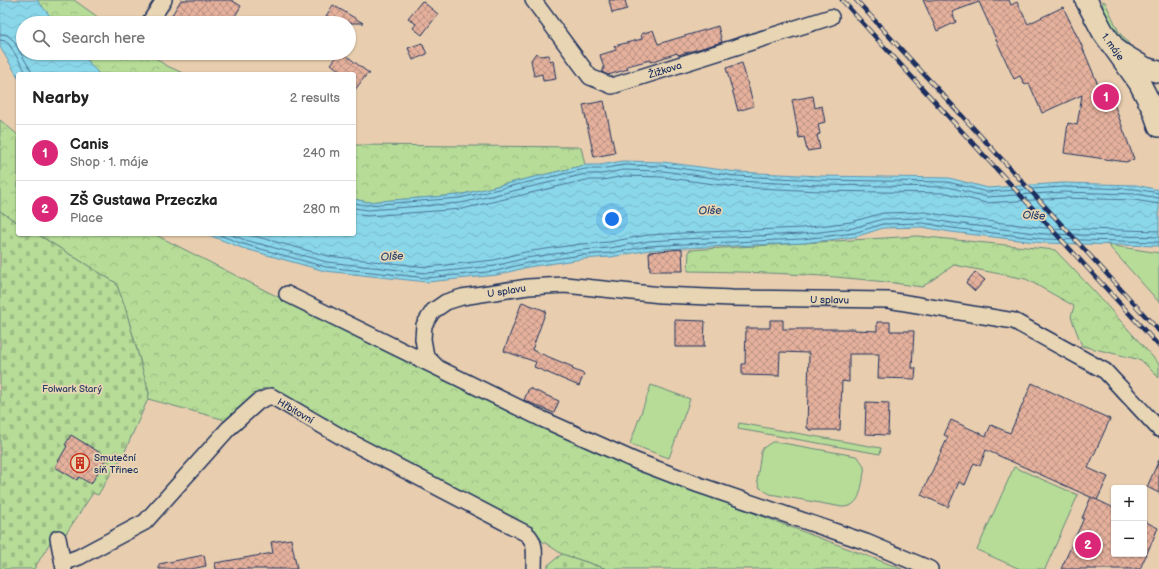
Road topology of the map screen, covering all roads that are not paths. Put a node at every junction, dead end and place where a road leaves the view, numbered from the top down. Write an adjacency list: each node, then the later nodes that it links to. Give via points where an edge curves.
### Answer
1 (164, 0): 4 (street)
2 (533, 0): 5 (street, Žižkova, via 590,77 612,86)
3 (1086, 0): 6 (main road, 1. máje)
4 (154, 16)
5 (831, 17)
6 (1116, 51): 7 (main road, 1. máje, via 1145,68); 8 (main road, via 1139,82)
7 (1159, 72)
8 (1159, 126)
9 (287, 294): 10 (street)
10 (437, 367): 11 (street, U splavu, via 426,356 423,339 424,325 433,311 446,302 462,297 528,286 565,285 661,295 732,298 888,300 1014,321 1105,371); 15 (street, via 542,420 636,461 866,542)
11 (1159, 429)
12 (58, 538): 13 (street)
13 (63, 566): 14 (street, Hřbitovní, via 145,522 228,429 259,401 271,396 345,440 527,534 534,544)
14 (534, 569)
15 (930, 569)

